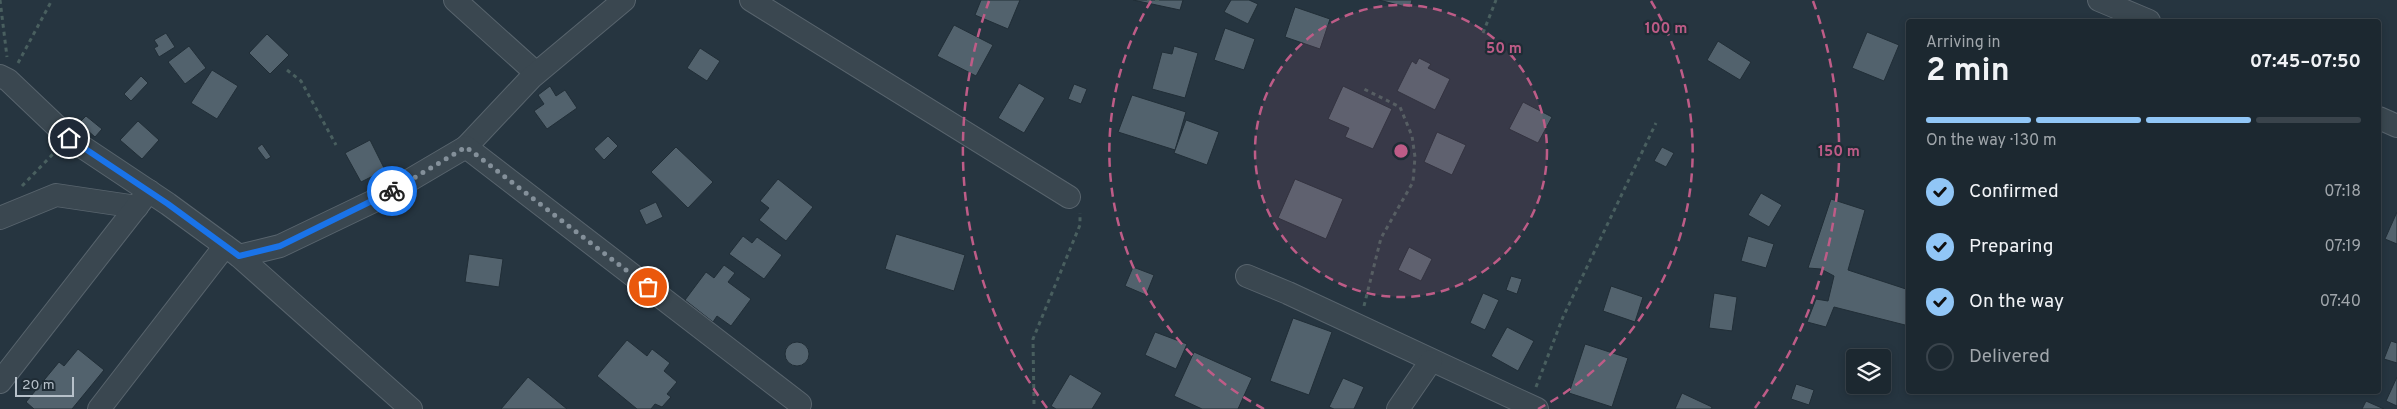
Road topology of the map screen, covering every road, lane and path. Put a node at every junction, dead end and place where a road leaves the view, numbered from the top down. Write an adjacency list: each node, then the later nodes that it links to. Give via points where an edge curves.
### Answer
1 (0, 0): 14 (path)
2 (52, 0): 14 (path)
3 (454, 0): 13 (street)
4 (624, 0): 13 (street)
5 (751, 0): 23 (street)
6 (1147, 0): 7 (path)
7 (1160, 0)
8 (1496, 0): 11 (path)
9 (2099, 0): 10 (street)
10 (2144, 19)
11 (1483, 34)
12 (288, 70): 20 (path, via 301,81)
13 (536, 73): 21 (street)
14 (4, 78): 19 (street)
15 (1364, 89): 28 (path, via 1400,107 1412,136 1415,157 1413,182 1377,251)
16 (2381, 119): 18 (street)
17 (1656, 123): 33 (path, via 1564,317)
18 (2397, 126)
19 (69, 138): 22 (path); 24 (street)
20 (336, 145)
21 (466, 147): 26 (street, via 376,200 280,246); 31 (street)
22 (21, 186)
23 (1068, 197): 32 (path, via 1079,208 1080,225 1033,338)
24 (143, 199): 25 (street, via 56,195); 26 (street); 30 (street)
25 (0, 218)
26 (232, 251): 34 (street); 35 (street)
27 (1247, 276): 28 (street)
28 (1358, 326): 29 (street)
29 (1431, 361): 33 (street); 36 (street)
30 (0, 382)
31 (800, 404)
32 (1034, 404)
33 (1532, 408)
34 (99, 409)
35 (411, 409)
36 (1398, 409)

